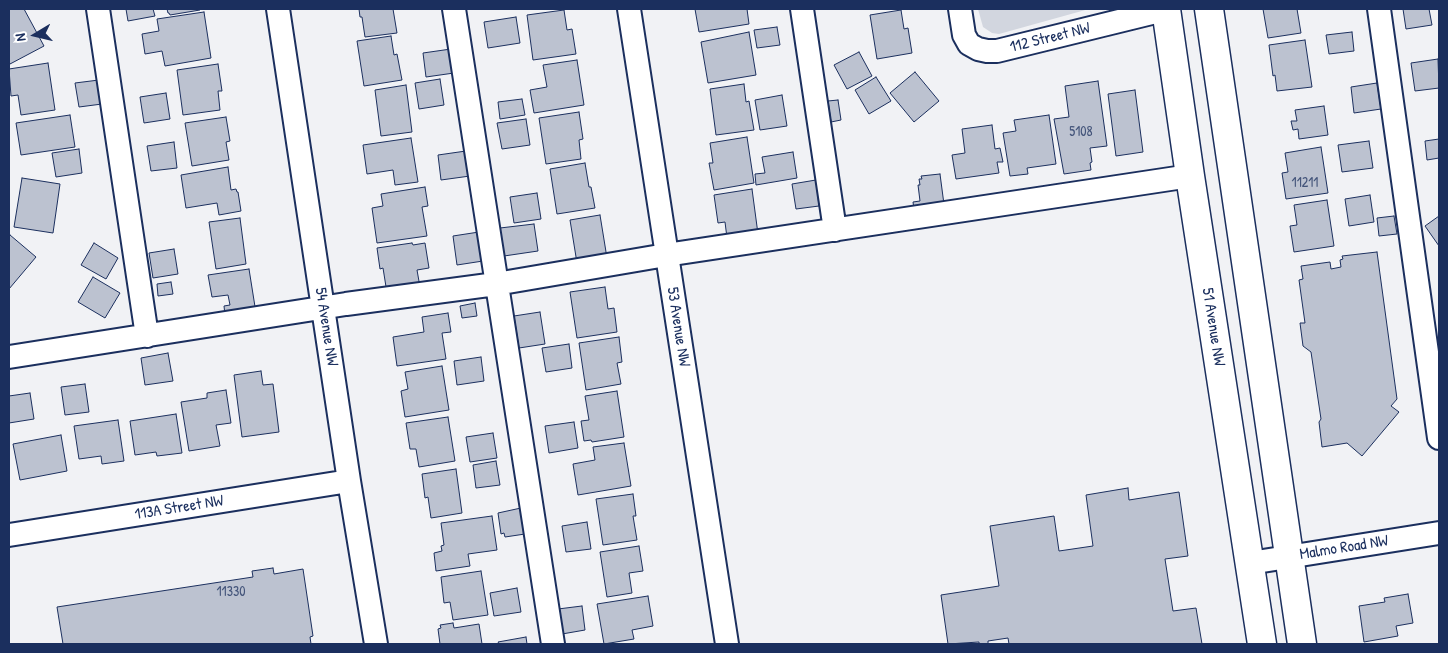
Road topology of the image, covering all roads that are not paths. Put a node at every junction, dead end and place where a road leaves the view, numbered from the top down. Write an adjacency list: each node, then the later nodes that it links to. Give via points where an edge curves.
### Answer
1 (98, 9): 15 (street)
2 (278, 9): 14 (street, 54 Avenue NW)
3 (454, 9): 13 (street)
4 (629, 9): 12 (street, 53 Avenue NW)
5 (802, 9): 11 (street)
6 (960, 9): 7 (street, 112 Street NW, via 969,44 987,52)
7 (1167, 9): 10 (main road, 51 Avenue NW)
8 (1209, 9): 22 (main road)
9 (1379, 9): 17 (street)
10 (1190, 176): 11 (street); 23 (main road, 51 Avenue NW)
11 (835, 230): 12 (street)
12 (666, 255): 13 (street); 26 (street, 53 Avenue NW)
13 (496, 284): 14 (street); 25 (street)
14 (324, 308): 15 (street); 19 (street, 54 Avenue NW)
15 (147, 336): 16 (street)
16 (9, 357)
17 (1434, 367): 18 (street)
18 (1439, 438)
19 (349, 481): 21 (street, 113A Street NW); 24 (street, 54 Avenue NW)
20 (1439, 533): 22 (street, Malmo Road NW)
21 (9, 535)
22 (1289, 556): 23 (street, Malmo Road NW); 28 (main road)
23 (1250, 563): 27 (main road, 51 Avenue NW)
24 (376, 644)
25 (552, 644)
26 (727, 644)
27 (1262, 644)
28 (1302, 644)

